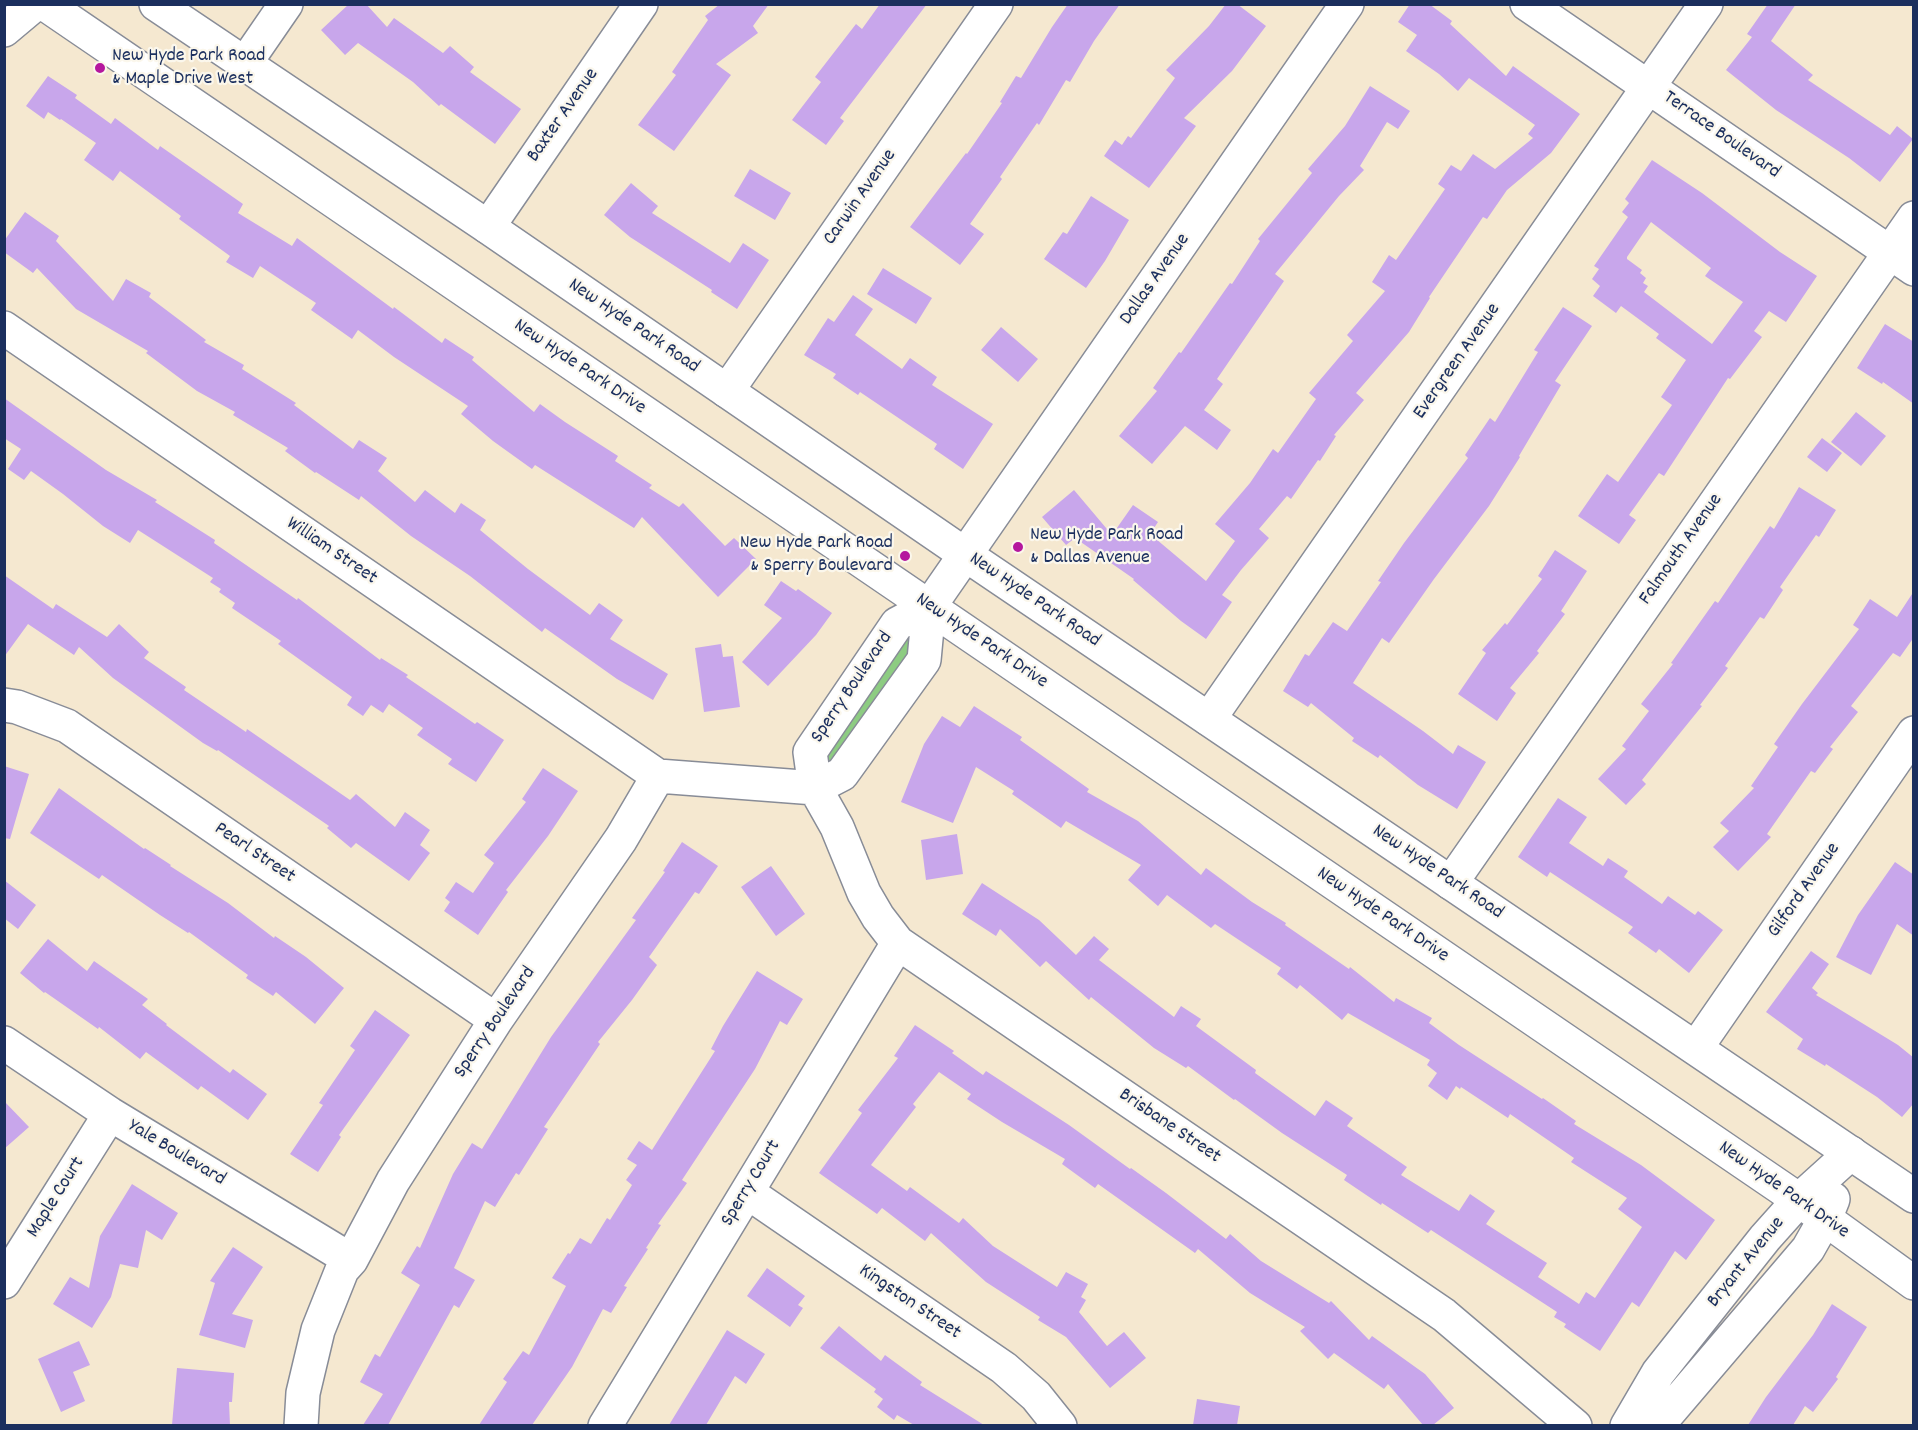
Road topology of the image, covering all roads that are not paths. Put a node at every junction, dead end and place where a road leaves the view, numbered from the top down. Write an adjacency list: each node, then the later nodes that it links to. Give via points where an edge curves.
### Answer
1 (35, 4): 10 (street)
2 (45, 4): 19 (street, New Hyde Park Drive)
3 (156, 4): 11 (street, New Hyde Park Road)
4 (285, 4): 11 (street)
5 (641, 4): 14 (street, Baxter Avenue)
6 (996, 4): 17 (street, Carwin Avenue)
7 (1347, 4): 18 (street, Dallas Avenue)
8 (1527, 4): 12 (street, Terrace Boulevard)
9 (1706, 4): 12 (street, Evergreen Avenue)
10 (4, 30)
11 (244, 65): 14 (street, New Hyde Park Road)
12 (1649, 87): 15 (street, Terrace Boulevard); 21 (street, Evergreen Avenue)
13 (1914, 218): 15 (street, Falmouth Avenue)
14 (488, 227): 17 (street, New Hyde Park Road)
15 (1902, 261): 25 (street, Falmouth Avenue)
16 (4, 328): 23 (street, William Street)
17 (727, 391): 18 (street, New Hyde Park Road)
18 (966, 555): 19 (street, Sperry Boulevard); 21 (street, New Hyde Park Road)
19 (929, 607): 24 (street, Sperry Boulevard, via 924,660 842,774); 24 (street, Sperry Boulevard, via 897,624 810,752); 34 (street, New Hyde Park Drive)
20 (4, 705): 27 (street, Pearl Street, via 67,726)
21 (1209, 719): 25 (street, New Hyde Park Road)
22 (1914, 733): 29 (street, Gilford Avenue)
23 (658, 776): 24 (street); 27 (street, Sperry Boulevard, via 621,839)
24 (815, 788): 26 (street, Brisbane Street, via 837,827 864,893)
25 (1451, 883): 29 (street, New Hyde Park Road)
26 (898, 943): 32 (street, Sperry Court); 42 (street, Brisbane Street, via 1443,1315)
27 (496, 1020): 36 (street, Sperry Boulevard, via 393,1181)
28 (4, 1044): 30 (street, Yale Boulevard)
29 (1696, 1048): 31 (street, New Hyde Park Road)
30 (110, 1114): 36 (street, Yale Boulevard); 37 (street, Maple Court)
31 (1851, 1153): 33 (street, New Hyde Park Road); 34 (street, Bryant Avenue); 35 (street, Bryant Avenue)
32 (747, 1192): 40 (street, Sperry Court); 41 (street, Kingston Street, via 1004,1368 1036,1396)
33 (1914, 1196)
34 (1799, 1200): 35 (street, New Hyde Park Drive); 43 (street, Bryant Avenue, via 1658,1373)
35 (1825, 1219): 38 (street, New Hyde Park Drive); 44 (street, Bryant Avenue, via 1808,1249)
36 (351, 1260): 39 (street, Sperry Boulevard, via 342,1270 318,1330 303,1393)
37 (4, 1282)
38 (1914, 1283)
39 (301, 1425)
40 (605, 1425)
41 (1060, 1425)
42 (1575, 1425)
43 (1627, 1425)
44 (1657, 1425)

